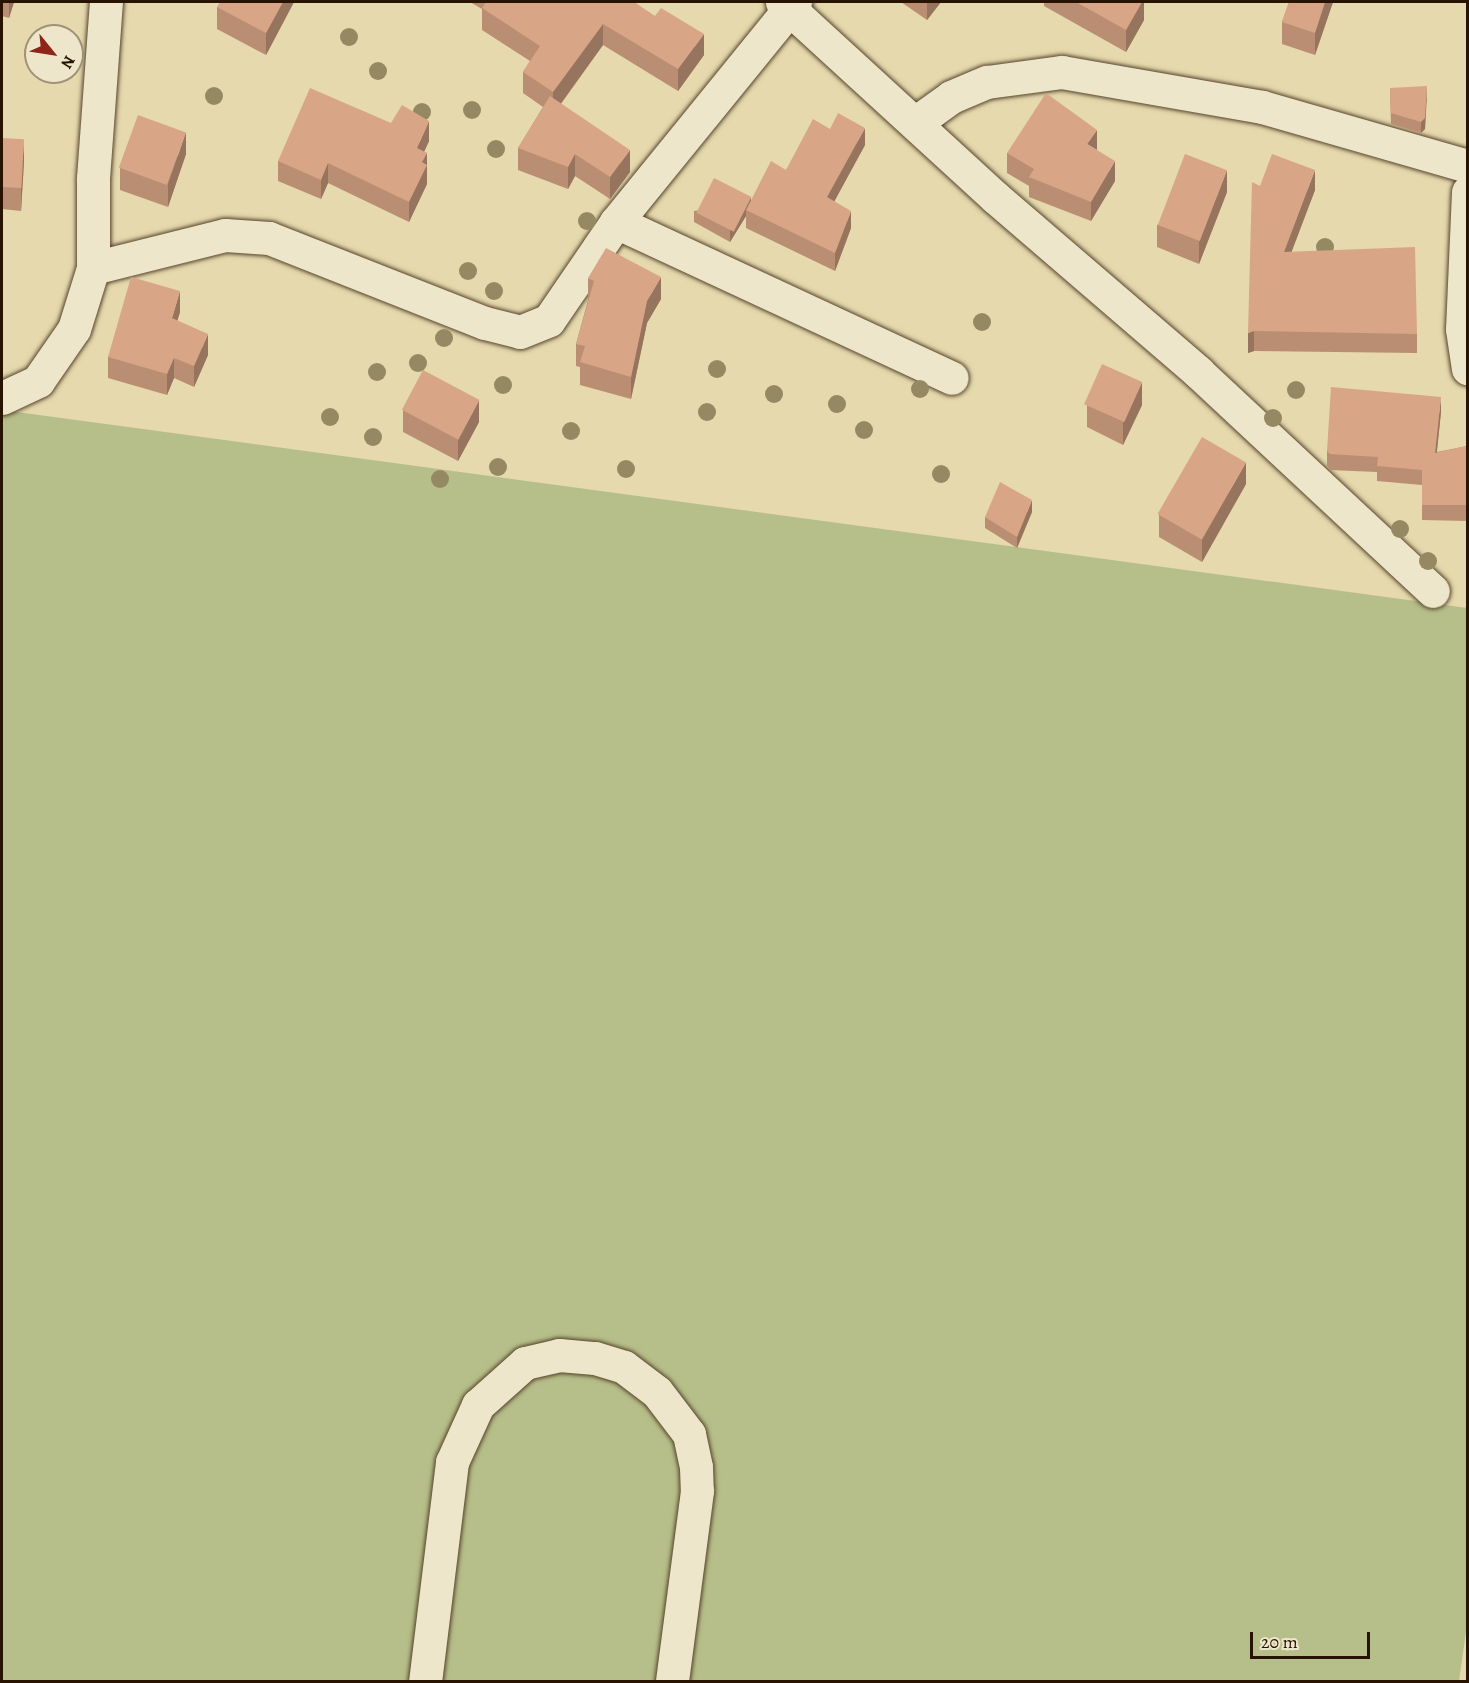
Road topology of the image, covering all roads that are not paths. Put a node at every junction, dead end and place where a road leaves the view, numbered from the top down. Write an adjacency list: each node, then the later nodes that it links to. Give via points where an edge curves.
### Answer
1 (106, 2): 7 (street, via 93,178)
2 (789, 4): 3 (street); 6 (street)
3 (915, 123): 4 (street, via 951,97 987,82 1062,72 1262,107); 11 (street, via 1198,372)
4 (1467, 166)
5 (1467, 192): 8 (street, via 1462,329)
6 (616, 222): 7 (street, via 549,320 520,332 485,323 270,238 225,235); 9 (street)
7 (93, 268): 10 (street, via 74,328 38,381)
8 (1467, 369)
9 (952, 378)
10 (2, 398)
11 (1433, 591)
12 (425, 1682): 13 (street, via 452,1462 478,1405 525,1363 559,1354 595,1358 624,1367 674,1410 689,1434 697,1491)
13 (672, 1682)

